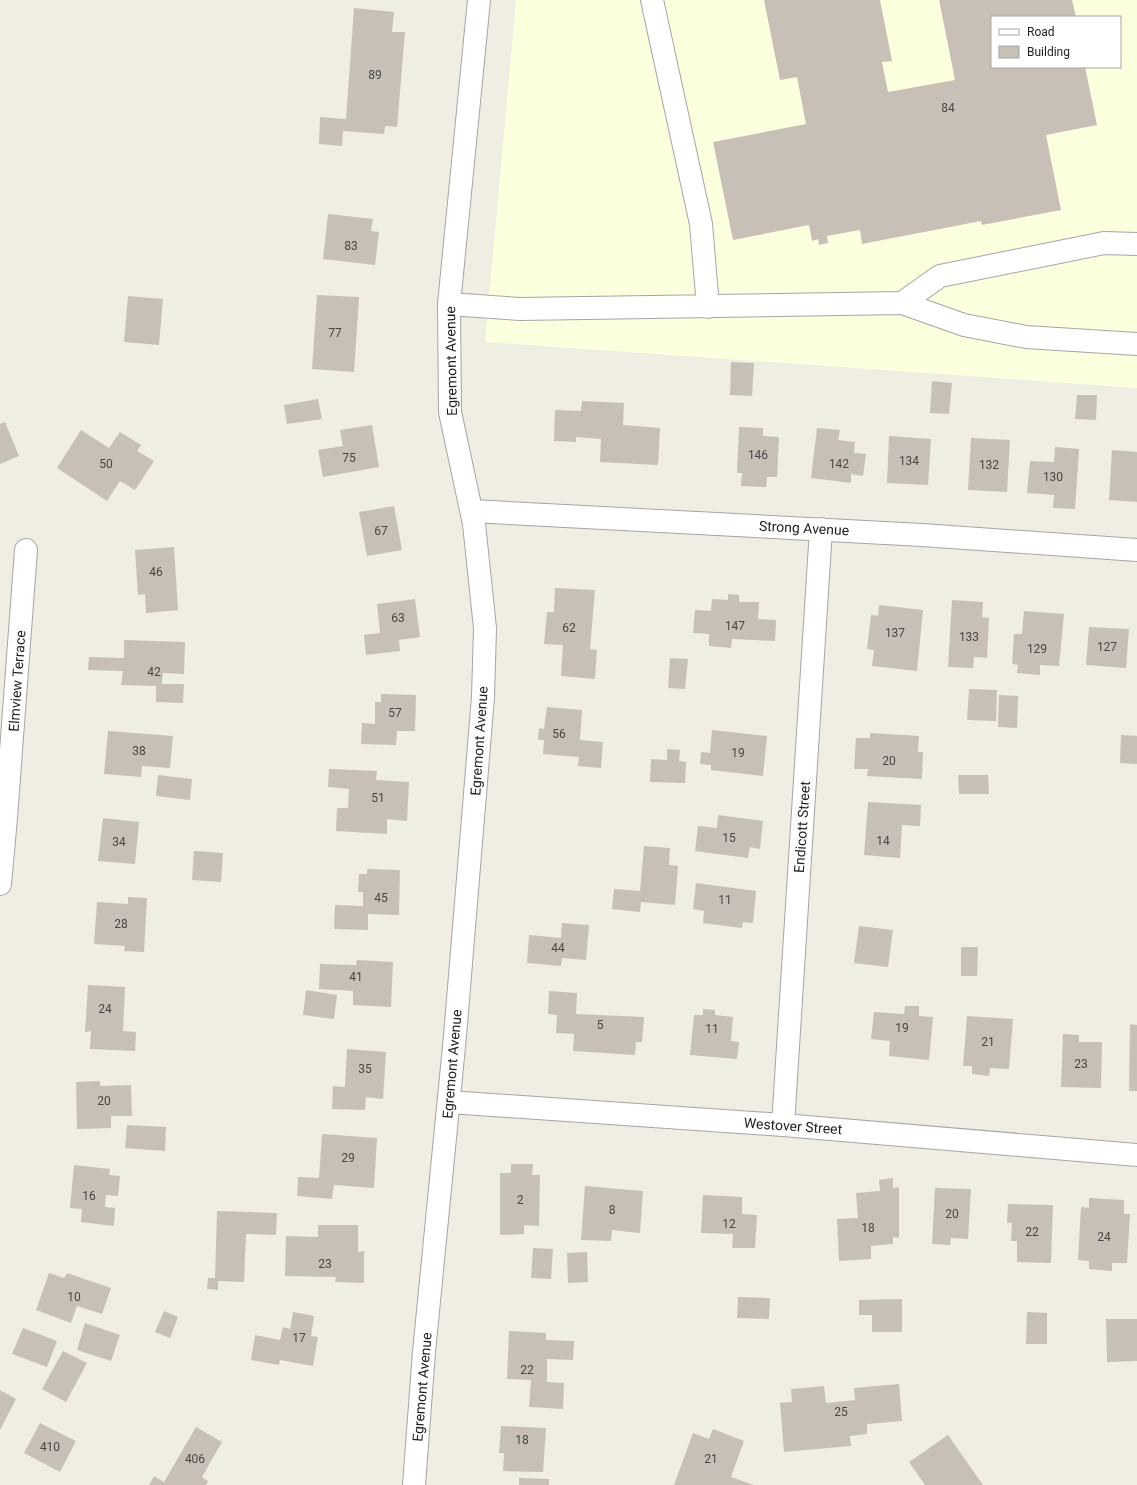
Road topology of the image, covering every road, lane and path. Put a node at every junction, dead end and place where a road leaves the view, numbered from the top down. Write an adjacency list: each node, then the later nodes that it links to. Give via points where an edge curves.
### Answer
1 (479, 0): 5 (street, Egremont Avenue)
2 (652, 0): 6 (street, via 701,224)
3 (1137, 244): 4 (street, via 1104,243 940,276)
4 (902, 303): 6 (street); 7 (street, via 964,325 1026,337)
5 (448, 304): 6 (street, via 520,309); 8 (street, Egremont Avenue, via 450,412)
6 (708, 307)
7 (1137, 344)
8 (472, 511): 9 (street, Strong Avenue); 13 (street, Egremont Avenue, via 485,628 483,690)
9 (821, 529): 11 (street, Strong Avenue); 14 (street, Endicott Street)
10 (26, 550): 12 (street, Elmview Terrace)
11 (1137, 550)
12 (0, 884)
13 (449, 1102): 14 (street, Westover Street); 16 (street, Egremont Avenue, via 424,1352)
14 (783, 1125): 15 (street, Westover Street)
15 (1137, 1155)
16 (414, 1485)

